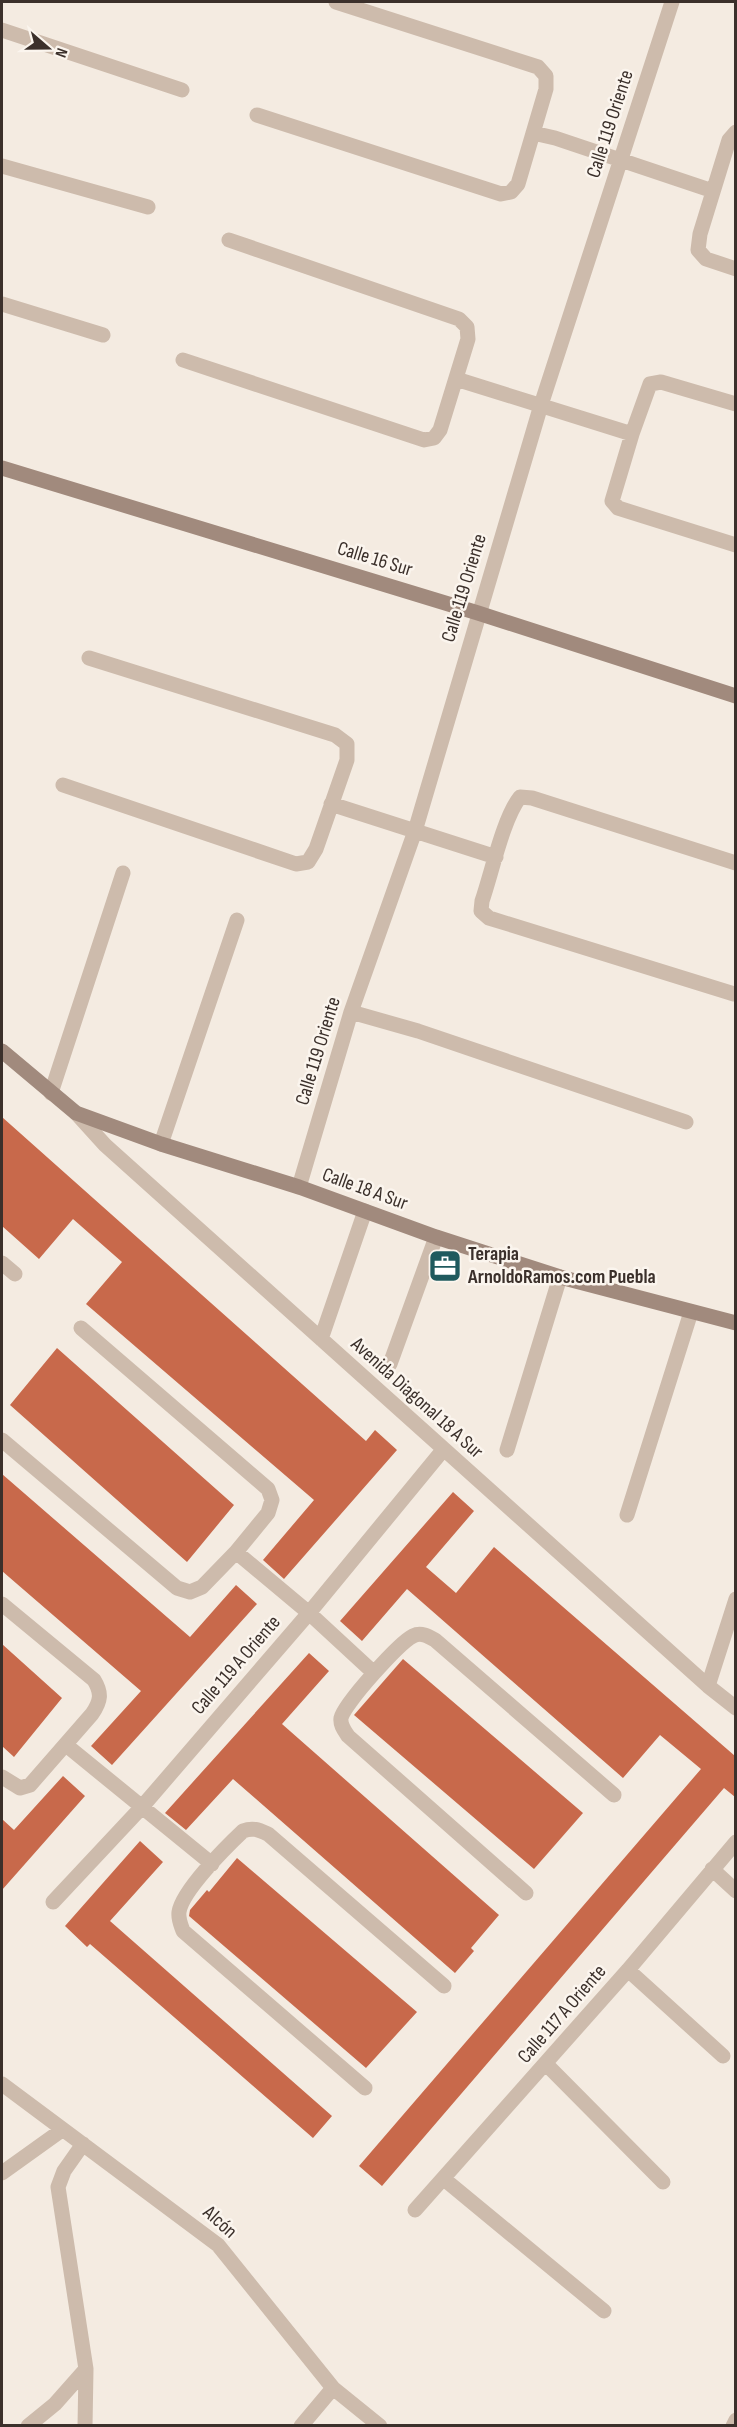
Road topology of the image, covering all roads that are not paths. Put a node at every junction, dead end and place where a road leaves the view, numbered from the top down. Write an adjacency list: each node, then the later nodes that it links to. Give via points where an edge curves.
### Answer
1 (336, 2): 7 (street, via 538,67 546,76 546,89)
2 (672, 2): 8 (street, Calle 119 Oriente)
3 (2, 30): 4 (street)
4 (182, 90)
5 (257, 115): 7 (street, via 501,194 511,192 518,184)
6 (735, 132): 10 (street)
7 (533, 133): 8 (street)
8 (620, 160): 10 (street); 19 (street, Calle 119 Oriente)
9 (2, 166): 11 (street)
10 (713, 191): 13 (street, via 698,250 706,259)
11 (148, 207)
12 (229, 240): 17 (street, via 459,319 467,327 468,339)
13 (735, 269)
14 (2, 304): 15 (street)
15 (104, 335)
16 (183, 360): 17 (street, via 424,440 434,438 440,430)
17 (456, 379): 19 (street)
18 (735, 404): 20 (street, via 662,382 650,384)
19 (542, 405): 20 (street); 23 (street, Calle 119 Oriente)
20 (632, 434): 22 (street, via 612,501 618,508)
21 (2, 468): 23 (street, Calle 16 Sur)
22 (735, 545)
23 (478, 613): 25 (street, Calle 16 Sur); 28 (street, Calle 119 Oriente)
24 (89, 658): 27 (street, via 335,735 346,744 346,760)
25 (735, 696)
26 (63, 785): 27 (street, via 296,864 308,862 316,849)
27 (331, 804): 28 (street)
28 (415, 831): 29 (street); 34 (street, Calle 119 Oriente)
29 (496, 857): 30 (street, via 520,797); 33 (street, via 482,901 481,911 489,918)
30 (735, 863)
31 (123, 873): 36 (street)
32 (237, 920): 39 (street)
33 (734, 994)
34 (351, 1012): 38 (street); 40 (street, Calle 119 Oriente)
35 (2, 1051): 36 (street, Calle 18 A Sur)
36 (51, 1094): 37 (street, Calle 18 A Sur)
37 (76, 1113): 39 (street, Calle 18 A Sur); 49 (street, Avenida Diagonal 18 A Sur, via 105,1145)
38 (686, 1122)
39 (161, 1144): 40 (street, Calle 18 A Sur)
40 (299, 1187): 41 (street, Calle 18 A Sur)
41 (365, 1211): 42 (street, Calle 18 A Sur); 49 (street)
42 (436, 1236): 45 (street, Calle 18 A Sur); 50 (street)
43 (2, 1263): 44 (street)
44 (15, 1274)
45 (560, 1277): 46 (street, Calle 18 A Sur); 53 (street)
46 (691, 1312): 47 (street, Calle 18 A Sur); 54 (street)
47 (735, 1323)
48 (81, 1328): 55 (street, via 268,1489 272,1500 268,1513)
49 (321, 1339): 52 (street, Avenida Diagonal 18 A Sur)
50 (390, 1364)
51 (2, 1440): 55 (street, via 177,1588 190,1592 202,1587)
52 (443, 1450): 58 (street, Calle 119 A Oriente); 60 (street, Avenida Diagonal 18 A Sur)
53 (507, 1450)
54 (627, 1515)
55 (236, 1552): 58 (street)
56 (735, 1599): 60 (street)
57 (2, 1604): 62 (street, via 94,1680 100,1690 99,1703)
58 (309, 1613): 59 (street); 65 (street, Calle 119 A Oriente)
59 (374, 1673): 64 (street, via 413,1636 424,1634); 70 (street, via 341,1719 348,1736)
60 (708, 1686): 61 (street, Avenida Diagonal 18 A Sur)
61 (735, 1708)
62 (66, 1745): 63 (street, via 30,1785 20,1788); 65 (street)
63 (2, 1777)
64 (614, 1795)
65 (141, 1808): 67 (street); 71 (street, Calle 119 A Oriente)
66 (735, 1842): 68 (street, Calle 117 A Oriente)
67 (212, 1864): 73 (street, via 243,1831 250,1828 268,1834); 77 (street, via 178,1912 183,1931)
68 (712, 1869): 69 (street); 72 (street, Calle 117 A Oriente)
69 (735, 1891)
70 (526, 1893)
71 (53, 1902)
72 (628, 1970): 74 (street); 75 (street, Calle 117 A Oriente)
73 (444, 1986)
74 (723, 2056)
75 (546, 2064): 81 (street, Calle 117 A Oriente); 82 (street)
76 (2, 2084): 78 (street, Alcón)
77 (365, 2088)
78 (62, 2130): 79 (street, Alcón); 80 (street)
79 (83, 2144): 85 (street, via 64,2170 58,2187); 86 (street, Alcón, via 218,2245)
80 (2, 2173)
81 (444, 2179): 83 (street, Calle 117 A Oriente); 84 (street)
82 (663, 2182)
83 (416, 2210)
84 (604, 2311)
85 (86, 2370): 88 (street); 89 (street)
86 (333, 2388): 90 (street); 91 (street, Alcón)
87 (735, 2420): 92 (street)
88 (28, 2426)
89 (85, 2426)
90 (301, 2426)
91 (380, 2426)
92 (733, 2426)

